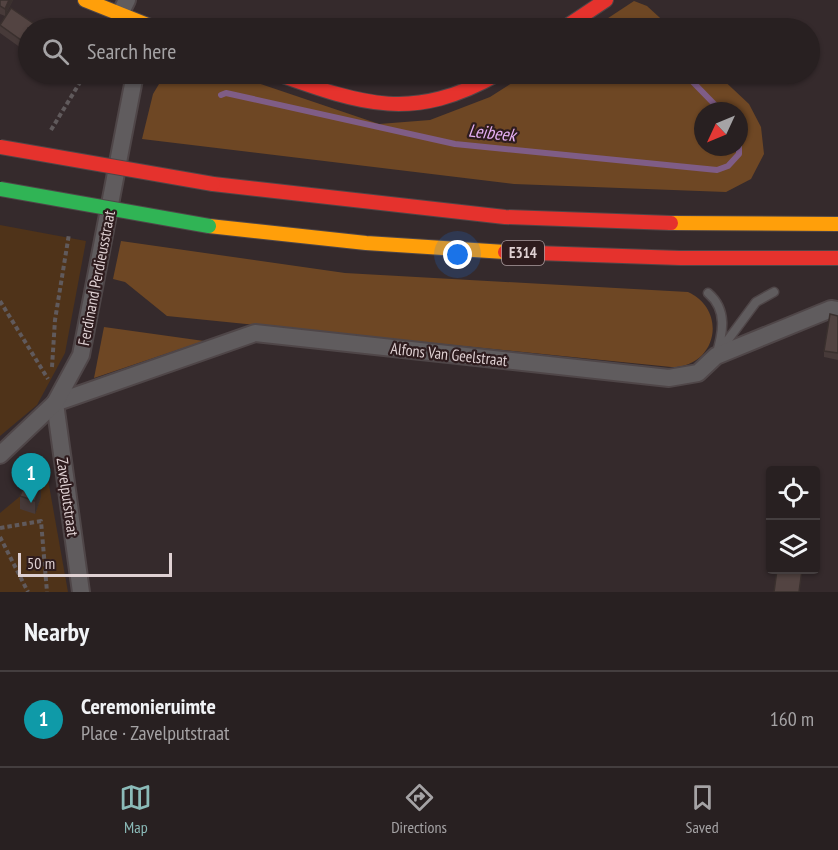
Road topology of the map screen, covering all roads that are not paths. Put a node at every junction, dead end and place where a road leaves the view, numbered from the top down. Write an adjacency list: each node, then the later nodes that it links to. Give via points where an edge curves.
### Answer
1 (85, 0): 3 (main road)
2 (606, 0): 5 (main road)
3 (124, 7): 4 (main road)
4 (137, 18)
5 (579, 18)
6 (133, 84): 17 (street, Ferdinand Perdieusstraat, via 81,355)
7 (305, 84): 8 (main road, via 388,107 442,101)
8 (483, 84)
9 (0, 147): 11 (main road, E314, bridge, via 213,184 505,217)
10 (0, 189): 12 (main road, E314, bridge, via 209,226 327,241 497,252)
11 (838, 224)
12 (838, 258)
13 (774, 292): 16 (lane, via 756,302)
14 (708, 293): 16 (lane, via 718,302 722,315 722,338)
15 (838, 310): 16 (street, Alfons Van Geelstraat, via 831,309)
16 (716, 356): 17 (street, Alfons Van Geelstraat, via 698,373 669,378 255,333)
17 (55, 403): 18 (street, Ferdinand Perdieusstraat); 19 (street, Zavelputstraat)
18 (0, 455)
19 (81, 592)

